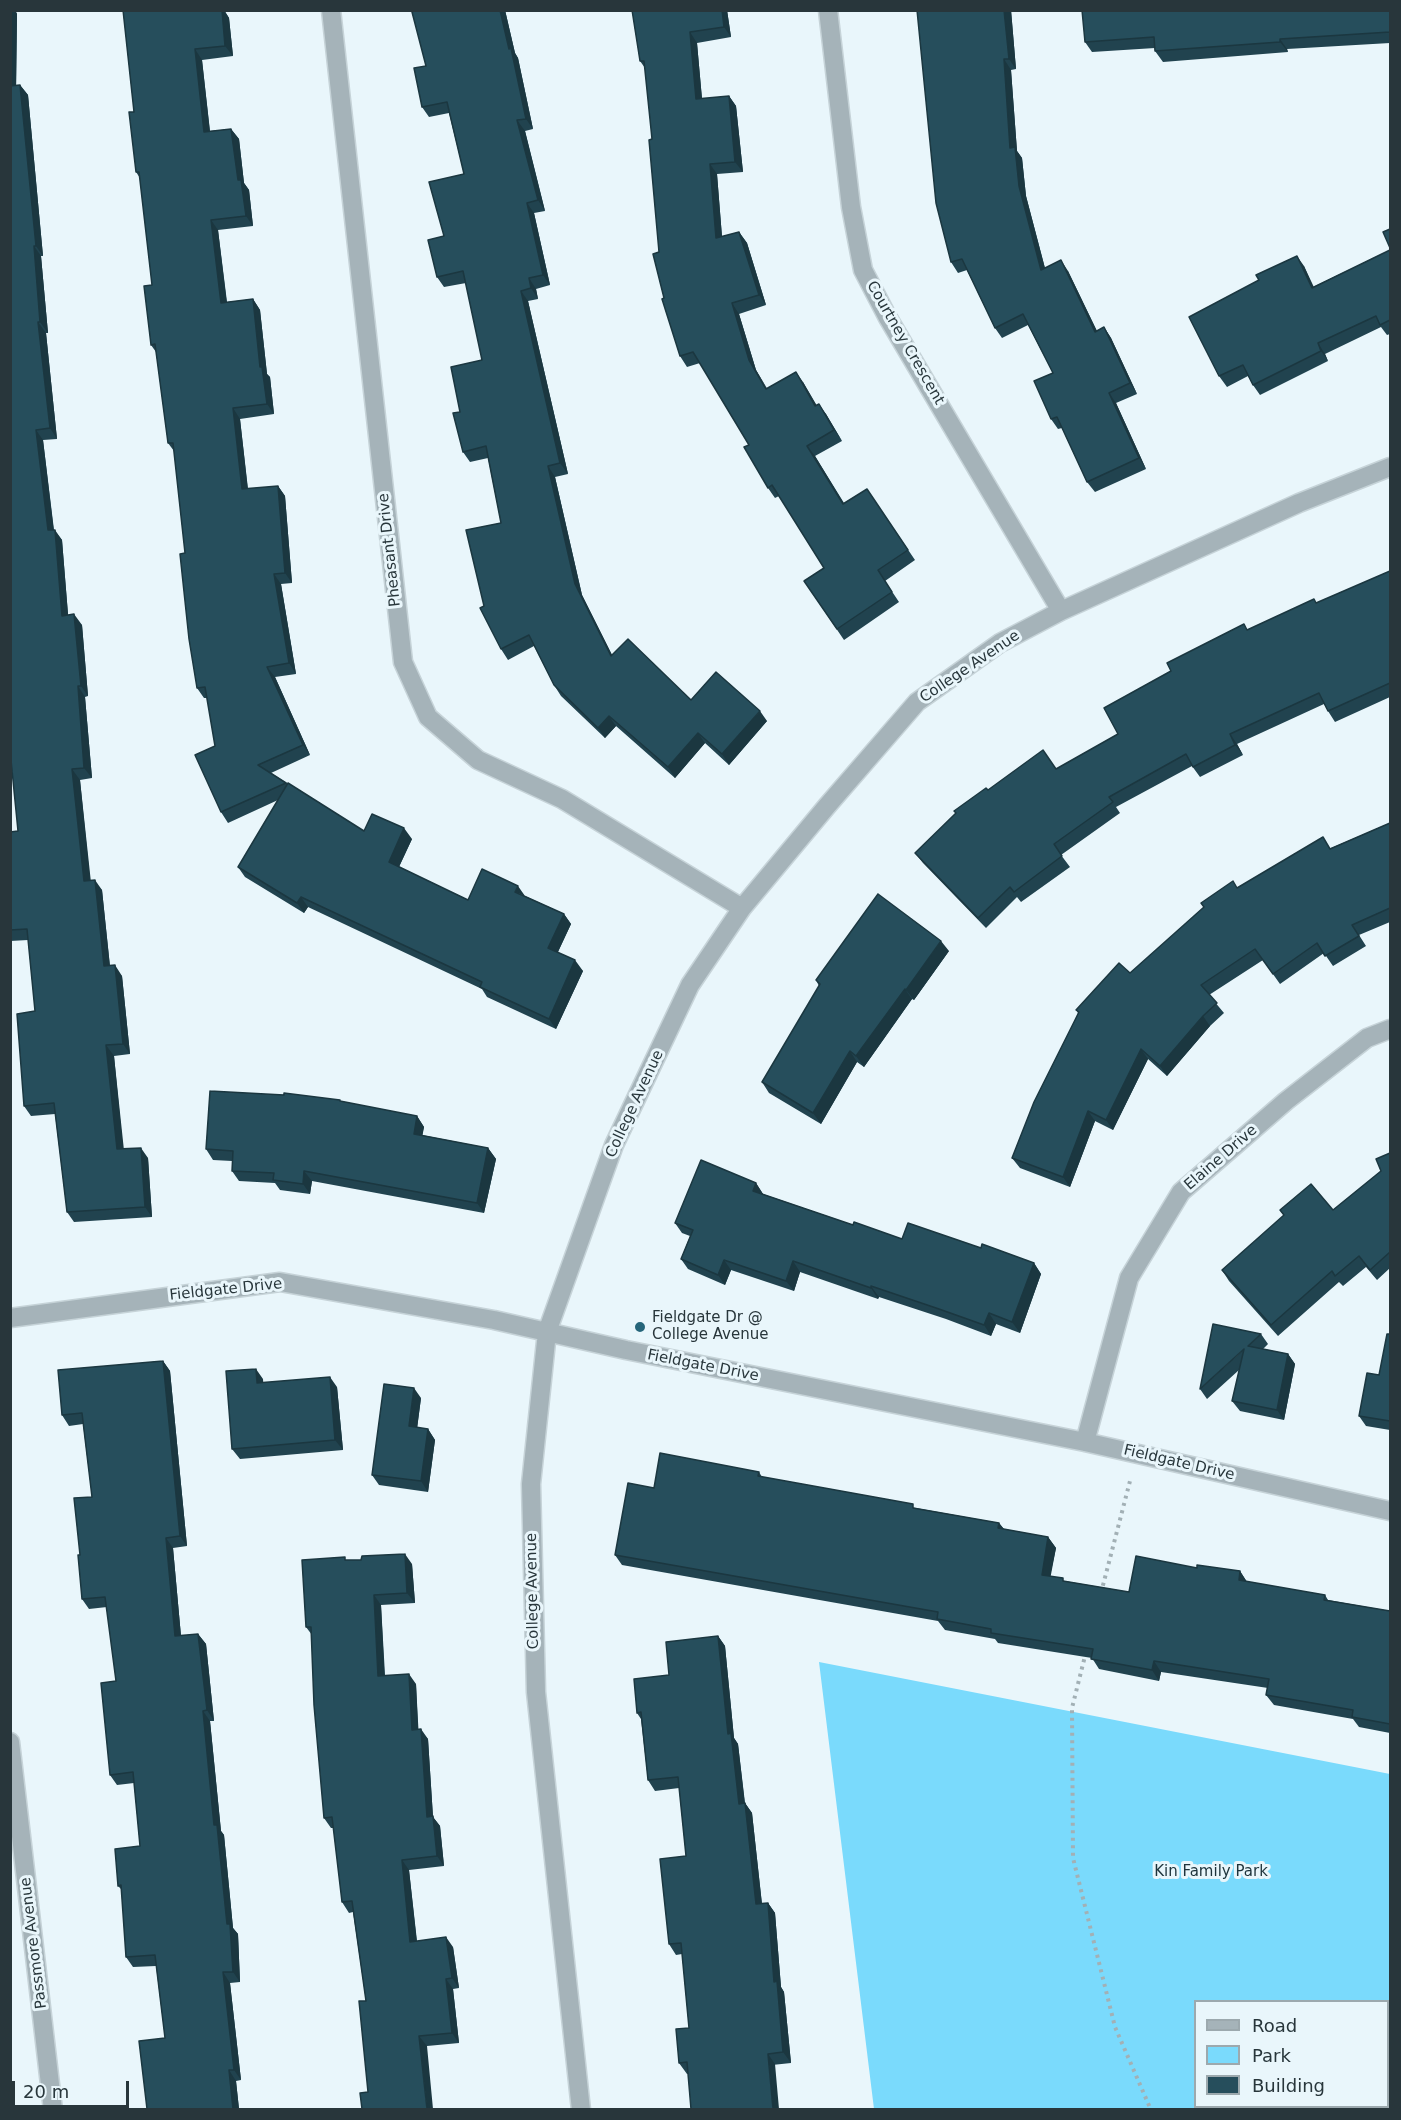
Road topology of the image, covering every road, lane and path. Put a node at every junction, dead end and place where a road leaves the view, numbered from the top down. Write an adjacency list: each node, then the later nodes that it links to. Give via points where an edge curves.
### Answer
1 (331, 10): 5 (street, Pheasant Drive, via 403,662 428,717 478,760 562,799)
2 (828, 10): 4 (street, Courtney Crescent, via 850,207 863,270)
3 (1390, 467): 4 (street, College Avenue, via 1299,503)
4 (1060, 611): 5 (street, College Avenue, via 1000,642 917,702)
5 (742, 908): 8 (street, College Avenue, via 690,986 615,1146)
6 (1390, 1029): 9 (street, Elaine Drive, via 1367,1038 1286,1101 1181,1192 1129,1278)
7 (10, 1317): 8 (street, Fieldgate Drive, via 280,1282)
8 (547, 1332): 9 (street, Fieldgate Drive); 16 (street, College Avenue, via 531,1484 536,1692)
9 (1085, 1442): 10 (street, Fieldgate Drive)
10 (1136, 1454): 11 (street, Fieldgate Drive); 12 (path)
11 (1390, 1511)
12 (1098, 1604)
13 (1087, 1650): 17 (path, via 1072,1708 1073,1858 1115,2027)
14 (10, 1742): 15 (street, Passmore Avenue)
15 (53, 2109)
16 (581, 2109)
17 (1151, 2109)

